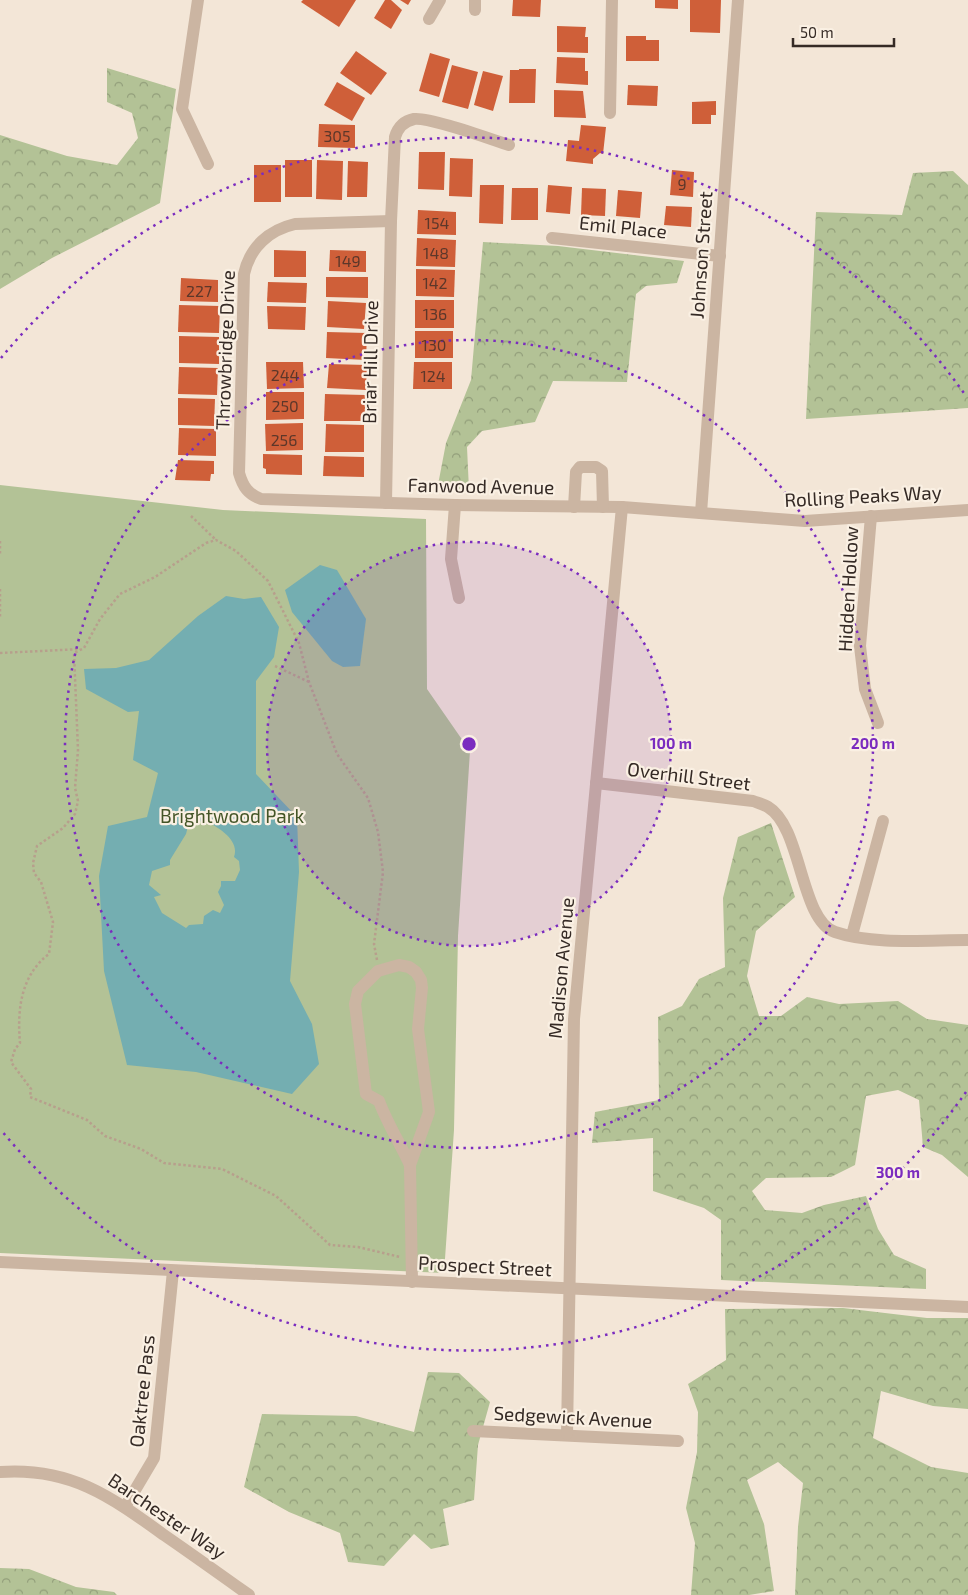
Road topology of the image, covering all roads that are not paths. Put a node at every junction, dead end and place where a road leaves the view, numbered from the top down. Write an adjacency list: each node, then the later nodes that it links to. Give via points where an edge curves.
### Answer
1 (198, 0): 8 (street, via 182,109)
2 (440, 0): 5 (street)
3 (612, 0): 6 (street)
4 (738, 0): 11 (street, Johnson Street)
5 (429, 18)
6 (610, 113)
7 (509, 145): 9 (street, Briar Hill Drive, via 423,119 404,122 396,137)
8 (208, 164)
9 (391, 221): 12 (street, Throwbridge Drive, via 283,227 260,242 247,263 244,274 239,473 246,490); 13 (street, Briar Hill Drive)
10 (552, 238): 11 (street, Emil Place)
11 (720, 256): 19 (street, Johnson Street)
12 (261, 499): 13 (street, Fanwood Avenue)
13 (386, 503): 14 (street, Fanwood Avenue)
14 (455, 505): 15 (street, Fanwood Avenue); 21 (street, via 451,559)
15 (574, 507): 16 (street, Fanwood Avenue); 16 (street, via 576,472 580,466 596,467 602,471)
16 (603, 507): 17 (street, Fanwood Avenue)
17 (622, 507): 19 (street, Fanwood Avenue); 23 (street, Madison Avenue)
18 (968, 510): 20 (street, Rolling Peaks Way)
19 (701, 513): 20 (street, Rolling Peaks Way, via 805,521)
20 (871, 516): 22 (street, Hidden Hollow, via 860,646 866,689)
21 (459, 598)
22 (878, 723)
23 (596, 783): 25 (street, Overhill Street, via 753,801 768,807 781,820 812,905 824,926 834,932); 31 (street, Madison Avenue, via 574,1019)
24 (882, 821): 25 (street)
25 (852, 935): 26 (street, Overhill Street, via 884,940)
26 (968, 940)
27 (410, 1165): 27 (street, via 428,1112 418,1029 422,988 416,972 399,965 378,971 358,991 356,1004 366,1094 379,1101); 30 (street)
28 (0, 1262): 29 (street, Prospect Street)
29 (173, 1271): 30 (street, Prospect Street); 37 (street, Oaktree Pass, via 154,1458)
30 (412, 1282): 31 (street, Prospect Street)
31 (568, 1289): 32 (street, Prospect Street); 34 (street, Madison Avenue)
32 (968, 1307)
33 (473, 1431): 34 (street, Sedgewick Avenue)
34 (567, 1434): 35 (street, Sedgewick Avenue)
35 (675, 1441)
36 (0, 1472): 37 (street, Barchester Way, via 37,1472 73,1480 106,1494)
37 (125, 1507): 38 (street, Barchester Way)
38 (249, 1595)

